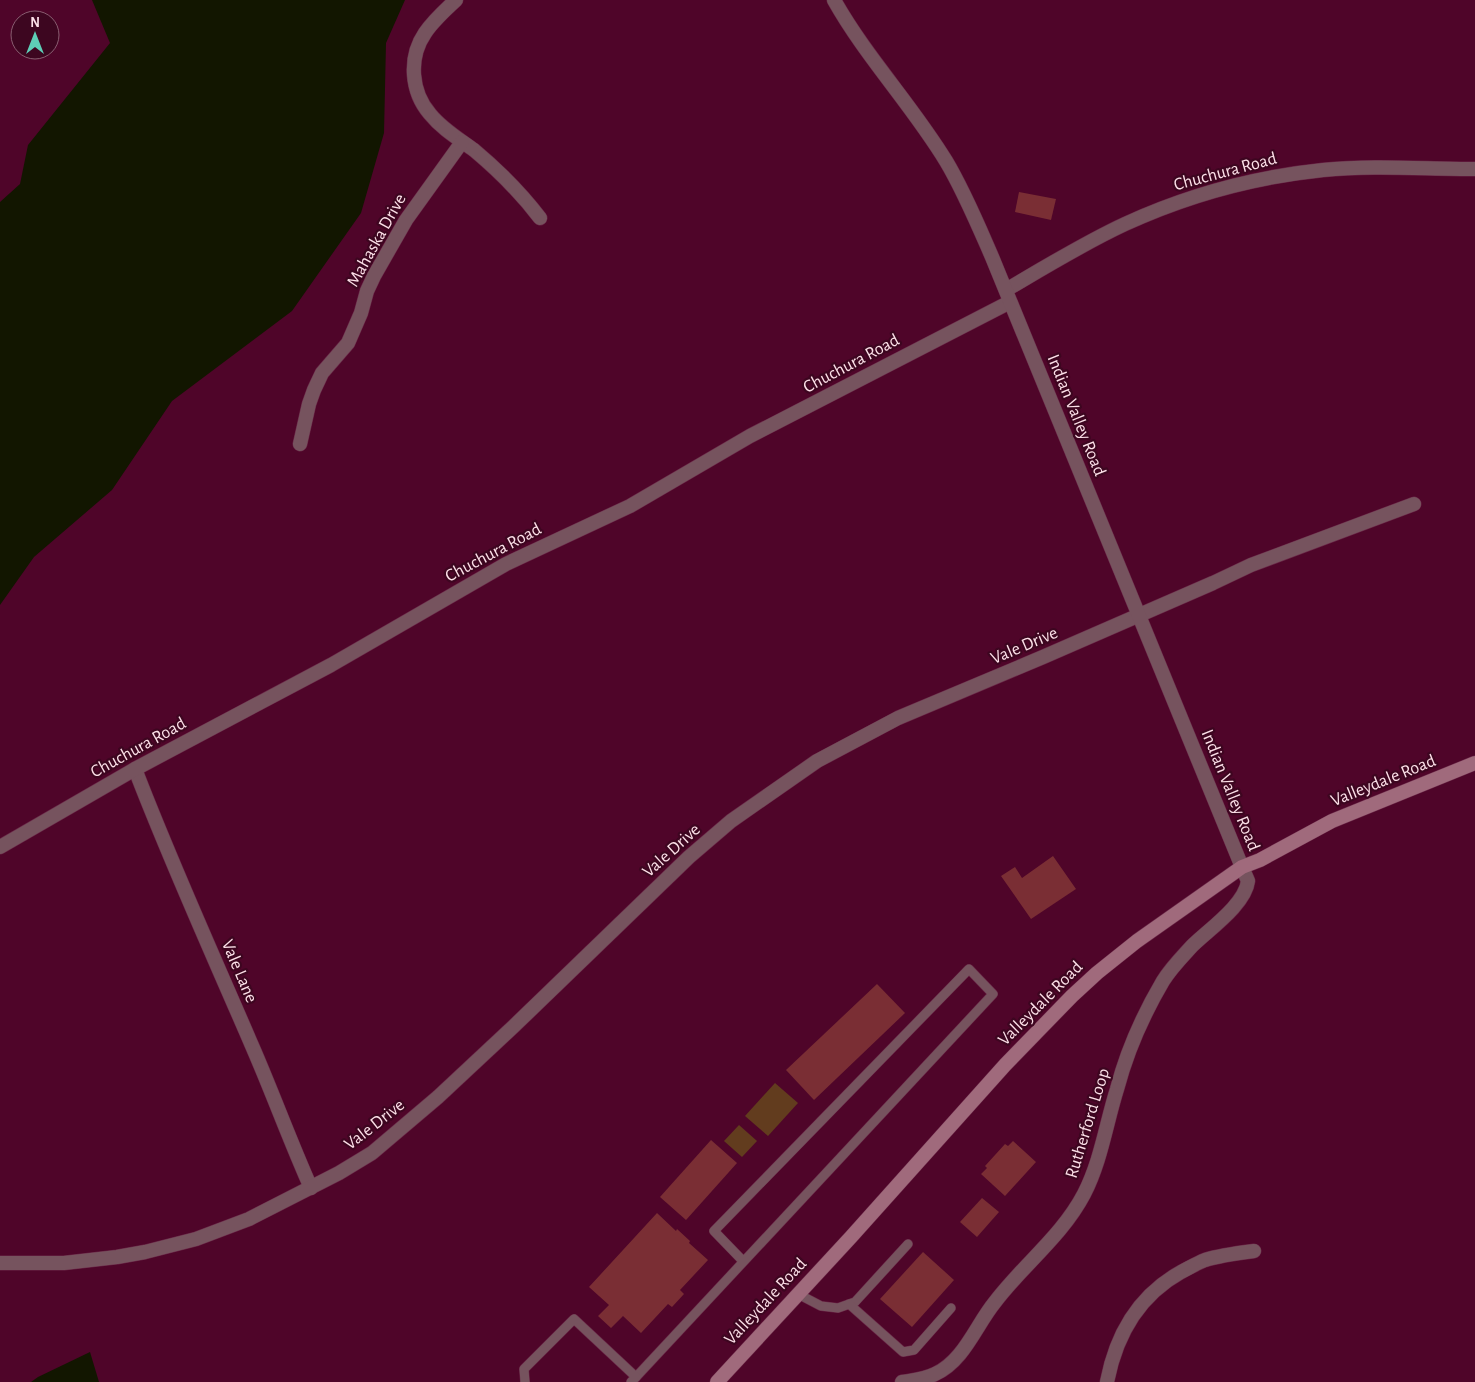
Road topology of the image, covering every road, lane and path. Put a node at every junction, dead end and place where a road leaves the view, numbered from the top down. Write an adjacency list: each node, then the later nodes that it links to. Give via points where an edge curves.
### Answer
1 (456, 0): 3 (street, via 425,33 418,46 414,69 415,84 430,115)
2 (834, 0): 6 (street, Indian Valley Road, via 956,178)
3 (462, 142): 5 (street, via 522,194); 7 (street, Mahaska Drive, via 406,220 374,276 348,342 322,373 314,390)
4 (1475, 169): 6 (street, Chuchura Road, via 1363,167 1283,175 1242,183 1166,206 1124,224 1081,246)
5 (540, 218)
6 (1008, 296): 9 (street, Indian Valley Road); 11 (street, Chuchura Road, via 750,436 630,506 506,564 331,665)
7 (300, 444)
8 (1414, 504): 9 (street, Vale Drive, via 1251,565)
9 (1139, 615): 13 (street, Indian Valley Road); 14 (street, Vale Drive, via 898,718 788,780 731,821 689,857 438,1097 372,1153)
10 (1475, 763): 13 (main road, Valleydale Road, via 1332,821)
11 (135, 769): 12 (street, Chuchura Road); 14 (street, Vale Lane, via 162,841 254,1048)
12 (0, 847)
13 (1242, 867): 19 (main road, Valleydale Road, via 1137,940 1072,996 1005,1065); 25 (street, Rutherford Loop, via 1248,882 1245,893 1177,962 1150,1003 1122,1072 1095,1166 1072,1214 996,1300 959,1355 937,1374)
14 (310, 1188): 18 (street, Vale Drive, via 249,1219 196,1239 145,1252 64,1263)
15 (908, 1244): 20 (lane, via 855,1302)
16 (1254, 1251): 26 (street, via 1204,1260 1167,1280 1150,1294 1127,1324 1111,1360)
17 (743, 1262): 17 (lane, via 993,994 969,969 714,1232); 22 (lane)
18 (0, 1263)
19 (798, 1294): 20 (lane, via 821,1306 838,1308); 24 (main road, Valleydale Road)
20 (849, 1304): 21 (lane, via 903,1352 914,1350)
21 (951, 1308)
22 (633, 1379): 23 (lane, via 574,1319 524,1368)
23 (524, 1382)
24 (717, 1382)
25 (902, 1382)
26 (1107, 1382)

